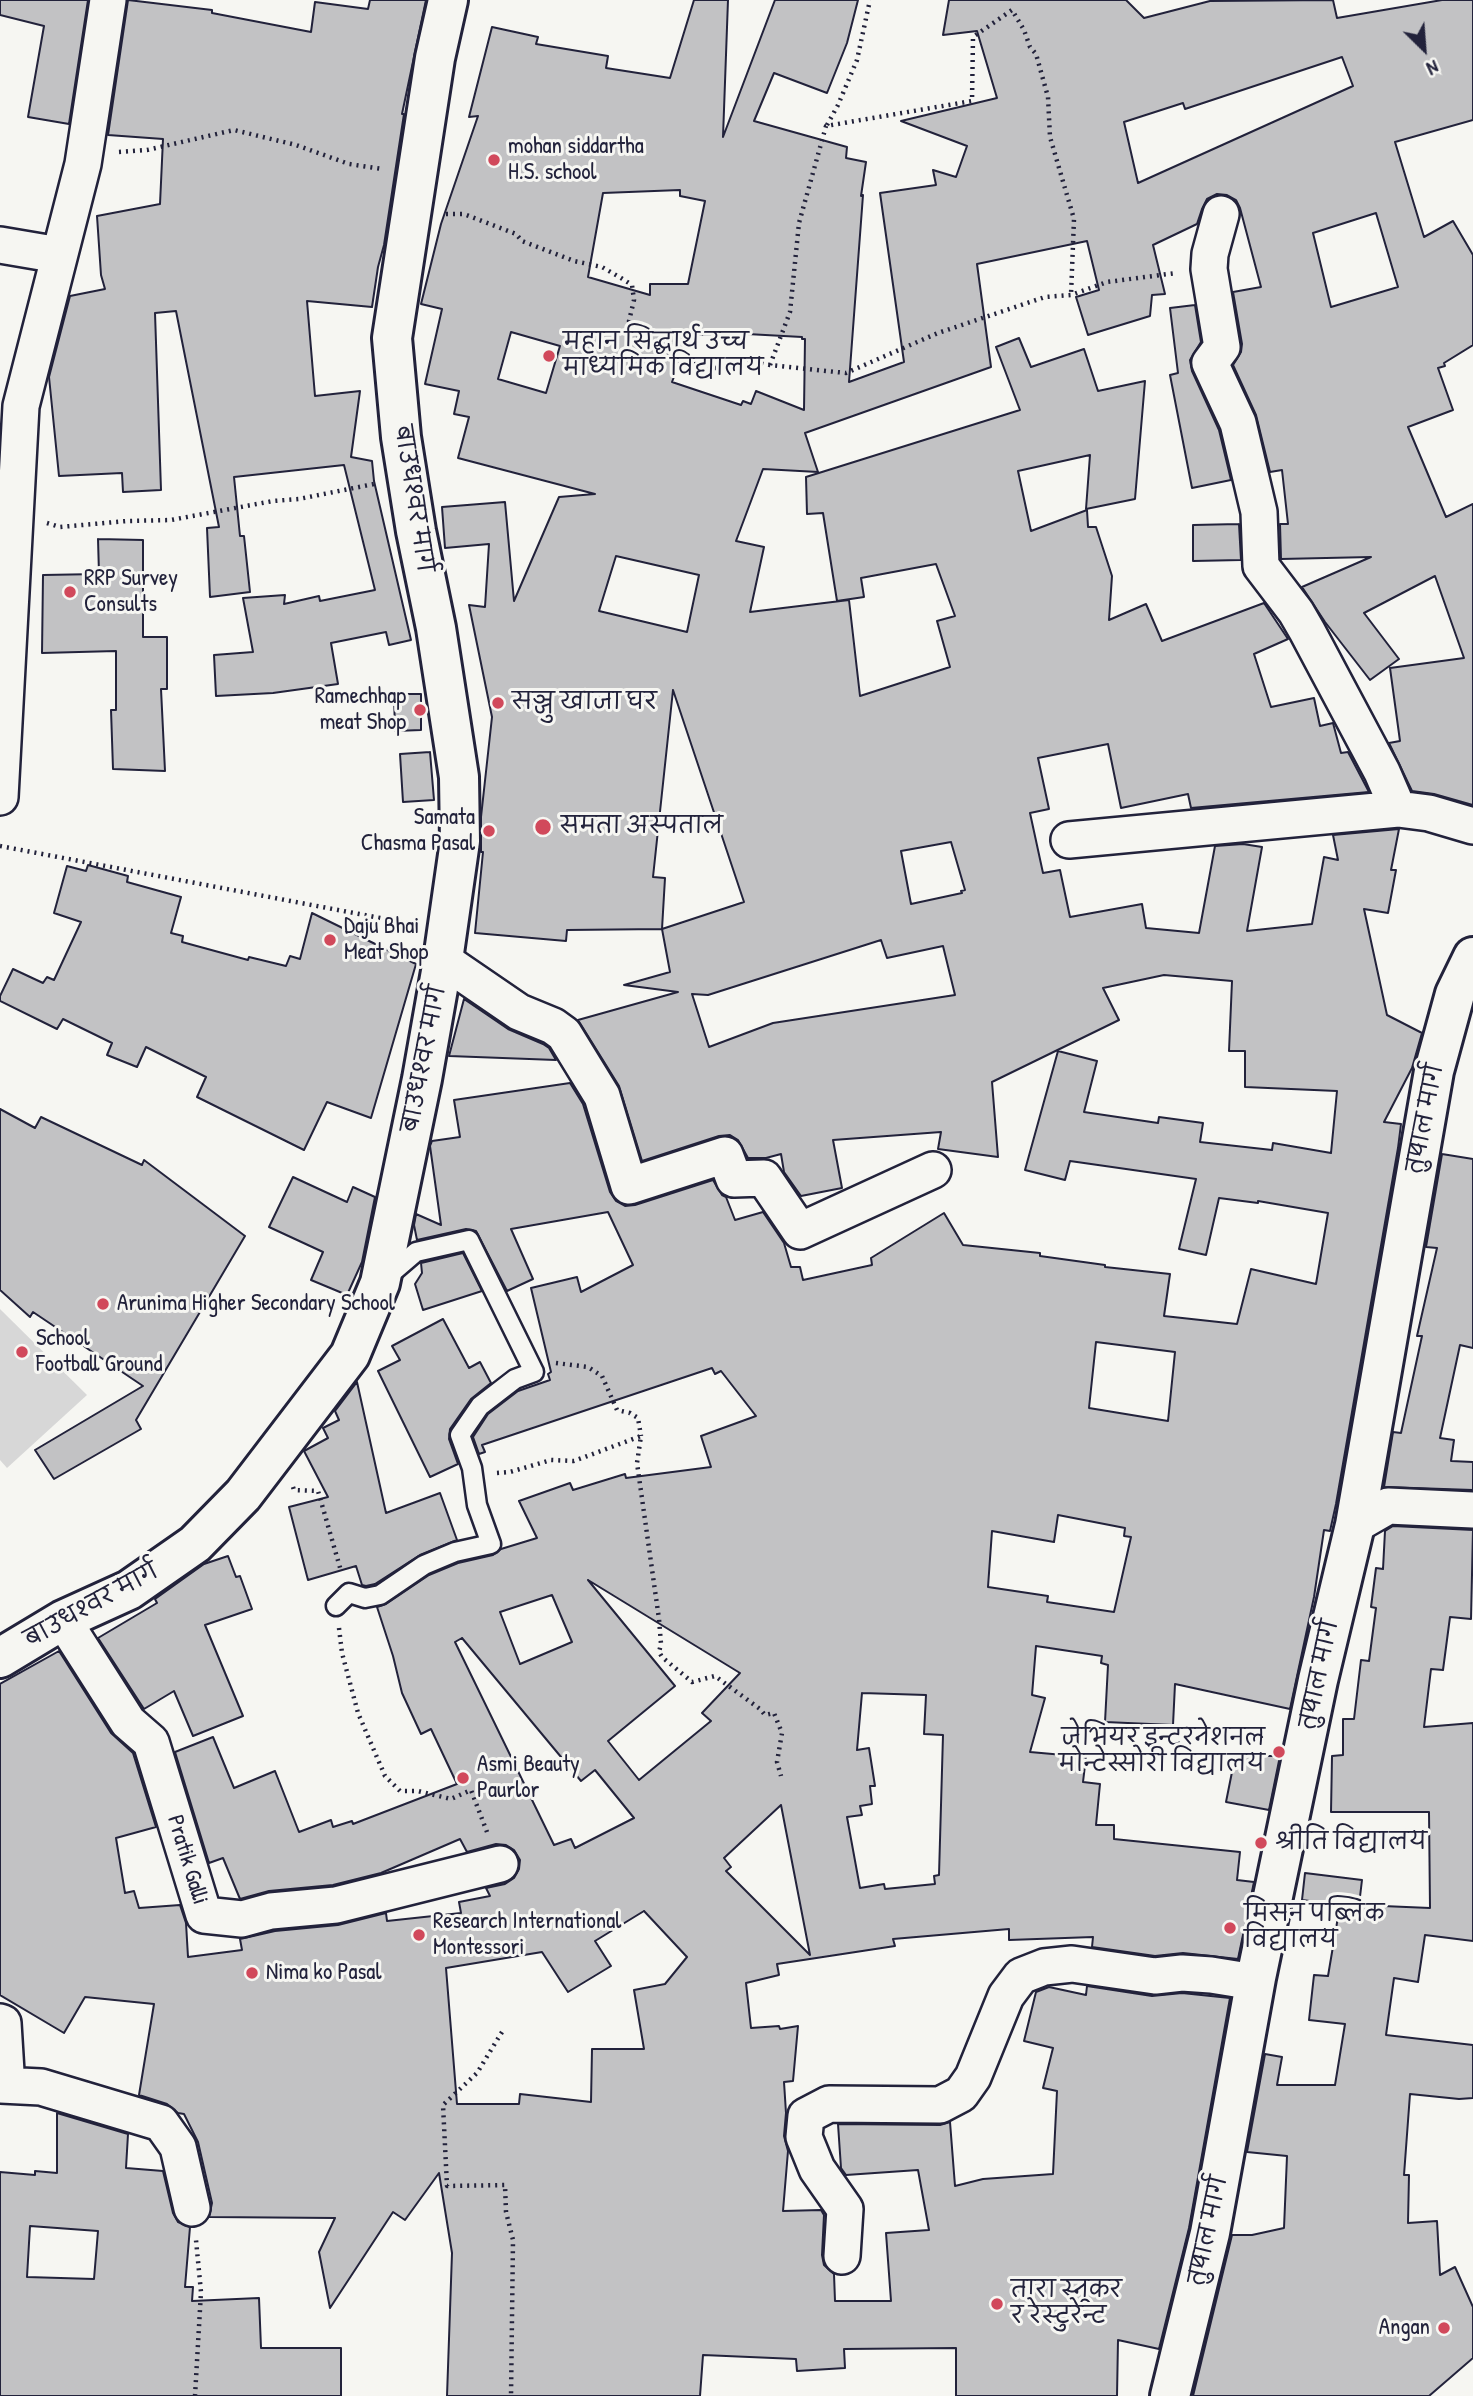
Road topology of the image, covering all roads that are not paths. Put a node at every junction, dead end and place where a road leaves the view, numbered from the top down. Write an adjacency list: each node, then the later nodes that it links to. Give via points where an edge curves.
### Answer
1 (108, 0): 5 (street, via 83,164)
2 (448, 0): 10 (main road, बाउधश्वर मार्ग, via 392,338 415,531 436,628 459,777 460,841)
3 (1221, 214): 7 (street, via 1209,269 1222,347 1210,363 1238,423 1259,512 1261,566 1307,631)
4 (0, 245): 5 (street)
5 (59, 255): 6 (street, via 21,406)
6 (0, 797)
7 (1398, 809): 8 (street); 9 (street)
8 (1473, 827)
9 (1069, 841)
10 (445, 945): 12 (street, via 519,1012 564,1034 602,1096 629,1186 726,1154 734,1179 764,1178 800,1231); 13 (main road, बाउधश्वर मार्ग)
11 (1473, 957): 15 (main road, तुषाल मार्ग, via 1455,994 1434,1071)
12 (933, 1170)
13 (380, 1283): 16 (lane, via 416,1252 470,1240 534,1372 515,1379 480,1406 460,1435 491,1544 424,1564 380,1595 365,1598 349,1592); 17 (main road, बाउधश्वर मार्ग, via 350,1355 243,1495 195,1544 129,1590)
14 (1473, 1510): 15 (street, via 1388,1506)
15 (1355, 1525): 20 (main road, तुषाल मार्ग)
16 (336, 1606)
17 (63, 1620): 18 (main road, बाउधश्वर मार्ग); 19 (street, Pratik Galli, via 128,1722 151,1742 204,1915 242,1919 271,1911 336,1905)
18 (0, 1658)
19 (500, 1864)
20 (1256, 1978): 24 (street, via 1182,1973 1155,1976 1072,1964 1044,1966 1021,1976 1006,1996 973,2077 961,2094 940,2105 829,2104 806,2116 804,2137 817,2169 845,2208); 25 (main road, तुषाल मार्ग, via 1210,2233)
21 (0, 2022): 22 (street, via 6,2072)
22 (0, 2085): 23 (street, via 41,2087 161,2123 178,2147)
23 (192, 2208)
24 (842, 2256)
25 (1170, 2396)

